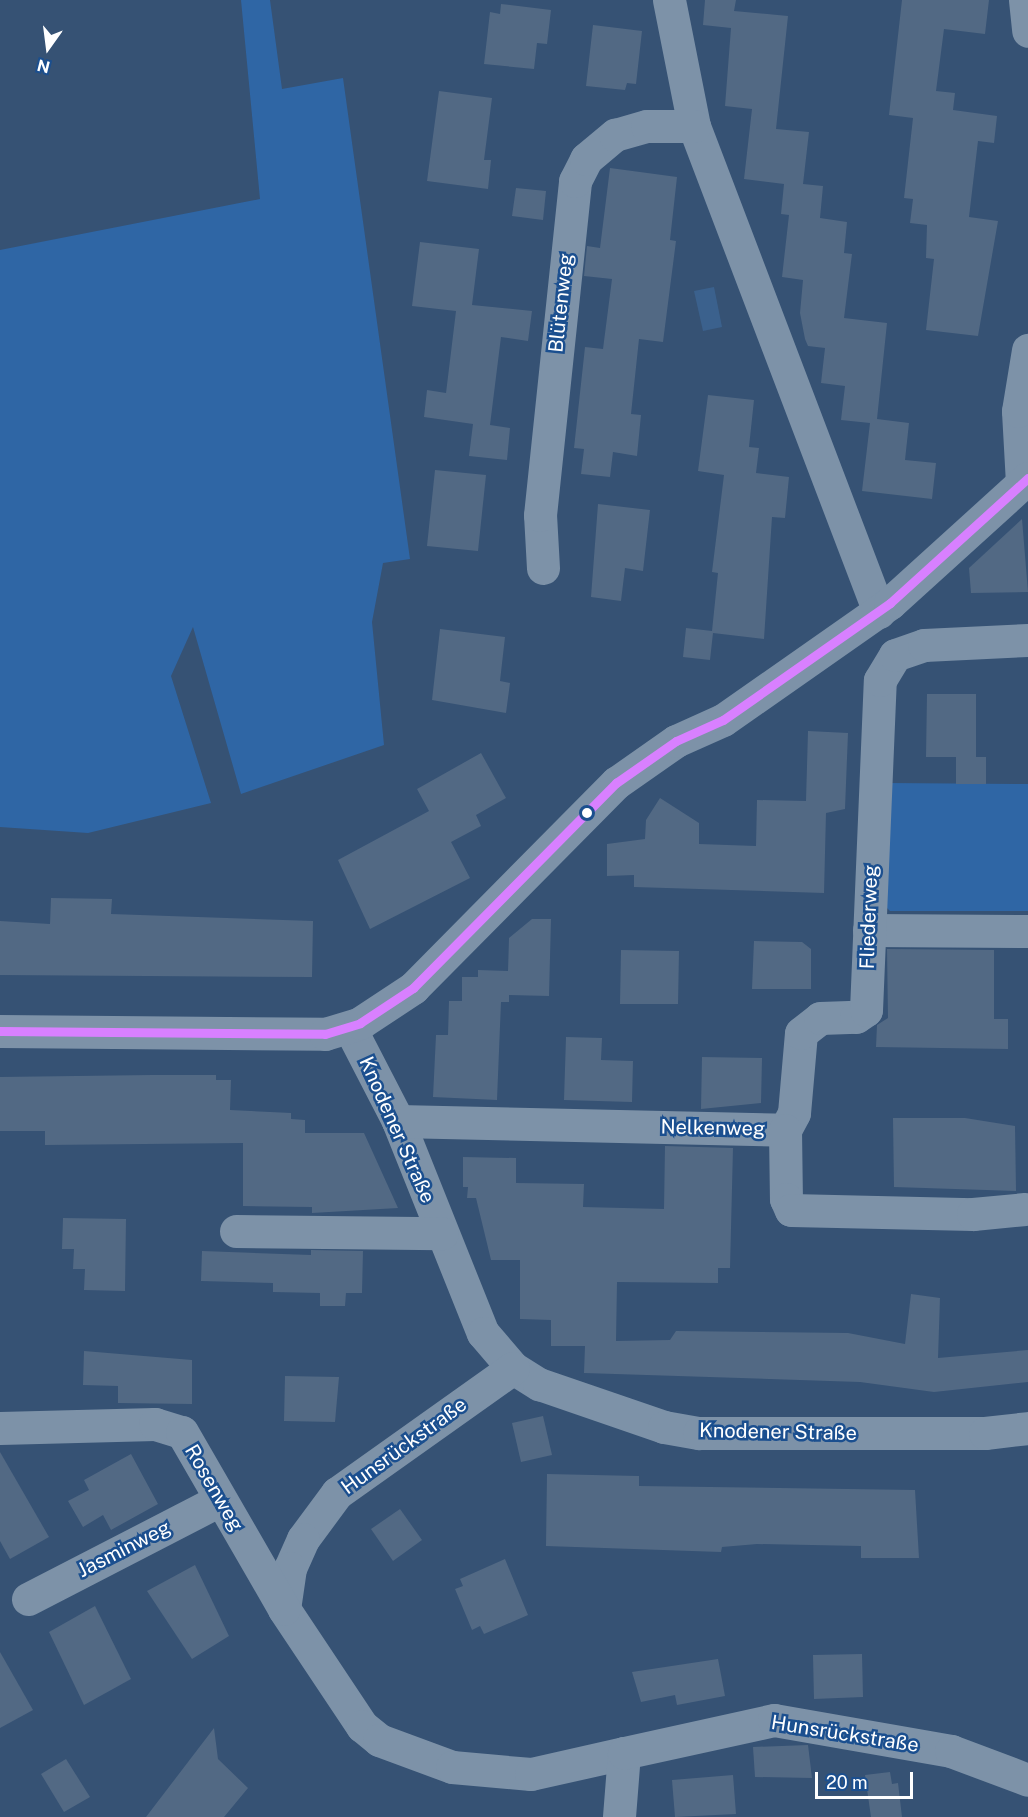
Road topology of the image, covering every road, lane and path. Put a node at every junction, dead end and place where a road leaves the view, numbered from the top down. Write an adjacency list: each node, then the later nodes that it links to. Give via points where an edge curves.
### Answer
1 (669, 0): 4 (street)
2 (1025, 0): 3 (street)
3 (1028, 32)
4 (694, 126): 7 (street, Blütenweg, via 647,126 615,135 586,159 575,182 540,515); 8 (street)
5 (1028, 350): 6 (street, via 1018,411)
6 (1025, 480): 8 (street)
7 (543, 568)
8 (879, 612): 12 (street, via 723,720 676,741 585,810 413,988)
9 (1028, 640): 10 (street, Fliederweg, via 924,645 895,655 880,680)
10 (869, 930): 11 (street); 15 (street, Fliederweg, via 866,1010 856,1017 820,1018 801,1034 794,1113)
11 (1028, 931)
12 (350, 1028): 13 (street, via 325,1034); 14 (street, Knodener Straße)
13 (0, 1031)
14 (398, 1121): 15 (street, Nelkenweg); 18 (street, Knodener Straße)
15 (785, 1130): 16 (street, Nelkenweg, via 786,1199 791,1210 805,1214)
16 (1024, 1209)
17 (236, 1231): 18 (street, Knodener Straße)
18 (442, 1233): 19 (street, Knodener Straße, via 483,1333)
19 (513, 1368): 21 (street, Knodener Straße, via 569,1398 699,1433 985,1433); 24 (street, Hunsrückstraße, via 338,1493 303,1539 290,1568)
20 (0, 1428): 22 (street, Rosenweg, via 155,1424 182,1432)
21 (1028, 1428)
22 (220, 1500): 23 (street, Jasminweg); 24 (street, Rosenweg)
23 (28, 1599)
24 (284, 1608): 25 (street, Hunsrückstraße, via 362,1726 405,1753 452,1767 531,1774)
25 (612, 1756): 26 (street, Hunsrückstraße, via 774,1720 951,1751); 27 (street)
26 (1028, 1780)
27 (619, 1817)

